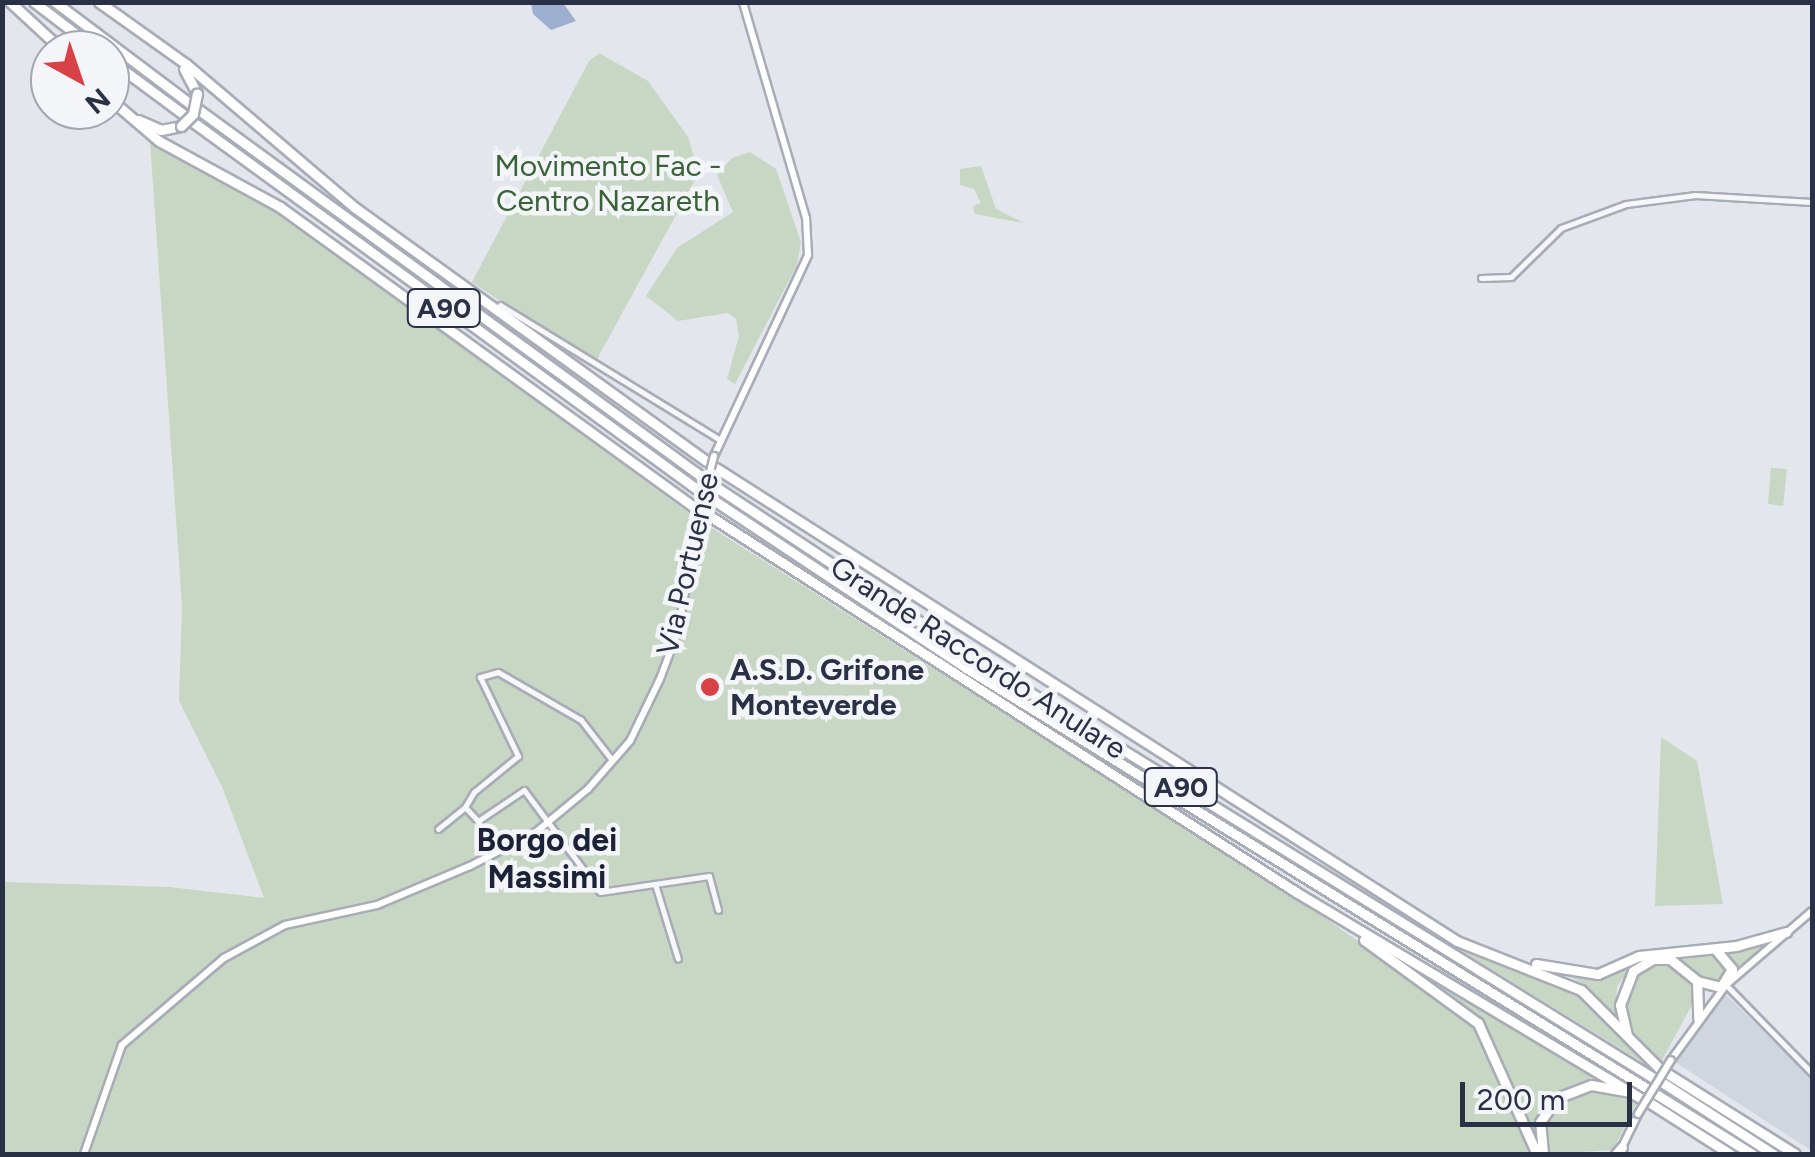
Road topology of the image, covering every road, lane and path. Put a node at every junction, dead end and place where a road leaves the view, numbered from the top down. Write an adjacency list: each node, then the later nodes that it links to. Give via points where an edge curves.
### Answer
1 (9, 2): 6 (highway)
2 (34, 2): 7 (highway)
3 (56, 2): 19 (highway, A90)
4 (99, 2): 8 (highway)
5 (743, 2): 16 (main road, Via Portuense, via 806,218 808,254)
6 (41, 30)
7 (71, 30)
8 (155, 42): 12 (highway, bridge, via 186,70 197,92); 17 (highway, via 312,174)
9 (130, 76): 12 (highway, A90)
10 (130, 112): 12 (highway, via 155,128)
11 (130, 116): 23 (highway, via 160,141 280,206)
12 (187, 121): 21 (highway, A90)
13 (1812, 202): 14 (street, via 1696,195 1626,204 1561,228 1511,277)
14 (1481, 278)
15 (500, 305): 16 (street, Via Portuense)
16 (719, 440): 17 (main road, Via Portuense)
17 (710, 458): 24 (main road, Via Portuense, bridge)
18 (716, 468): 37 (highway, Grande Raccordo Anulare, via 993,651)
19 (702, 477)
20 (713, 485): 44 (highway, Grande Raccordo Anulare / A90, via 971,656)
21 (698, 490)
22 (709, 497): 45 (highway, Grande Raccordo Anulare / A90, via 966,668)
23 (694, 507)
24 (702, 517): 25 (main road, Via Portuense, via 678,631 646,712); 32 (highway, Grande Raccordo Anulare)
25 (613, 762): 26 (street, via 581,720 498,672 487,674 480,677 518,756); 28 (main road, Via Portuense)
26 (465, 806): 27 (street); 29 (street)
27 (478, 821): 28 (street, via 524,790); 30 (street)
28 (552, 821): 30 (main road, Via Portuense); 31 (street, via 600,892)
29 (438, 829)
30 (493, 855): 47 (main road, Via Portuense, via 376,904 261,934 224,958 122,1044)
31 (655, 884): 33 (street, via 709,876); 38 (street)
32 (1296, 892): 45 (highway); 48 (highway, via 1478,1023)
33 (718, 910)
34 (1812, 911): 35 (main road)
35 (1786, 932): 36 (highway); 40 (main road)
36 (1708, 949): 37 (highway, via 1639,956 1592,974); 40 (highway, via 1730,961)
37 (1475, 950): 42 (highway, Grande Raccordo Anulare, via 1581,990)
38 (678, 959)
39 (1697, 980): 40 (highway); 41 (highway); 42 (highway, via 1670,959 1653,959 1633,971 1620,1005)
40 (1726, 985): 41 (main road); 43 (street)
41 (1698, 1019): 46 (main road, bridge)
42 (1631, 1042): 44 (highway, Grande Raccordo Anulare)
43 (1812, 1073)
44 (1661, 1076): 51 (highway, Grande Raccordo Anulare / A90); 52 (highway, Grande Raccordo Anulare)
45 (1646, 1095): 48 (highway, via 1591,1085 1557,1098 1540,1122); 49 (highway, Grande Raccordo Anulare); 50 (highway, Grande Raccordo Anulare / A90)
46 (1619, 1152)
47 (84, 1154)
48 (1540, 1154)
49 (1730, 1154)
50 (1752, 1154)
51 (1773, 1154)
52 (1795, 1154)

